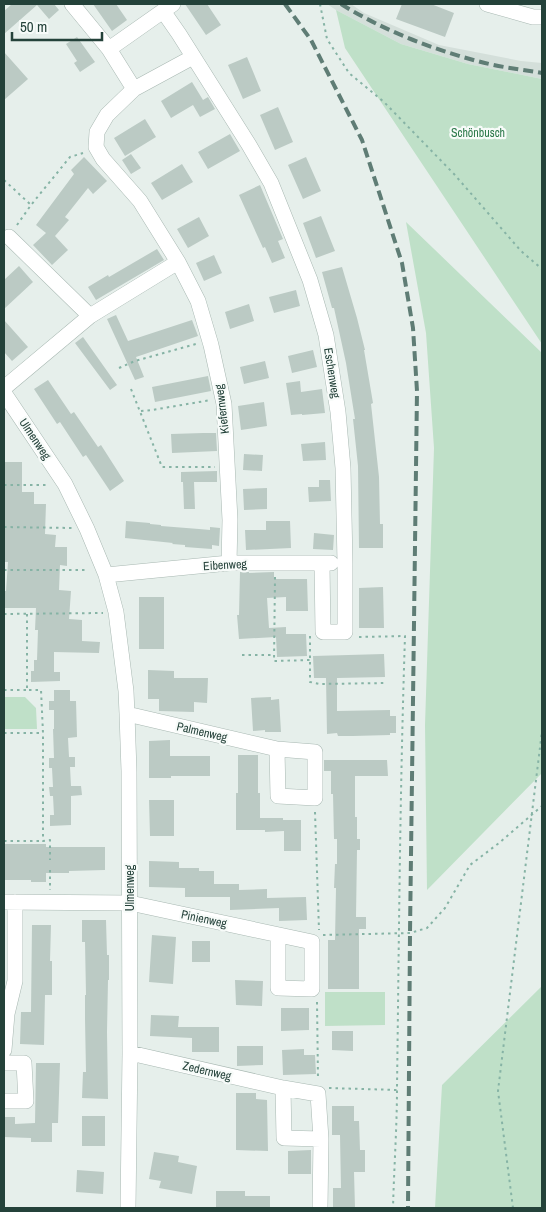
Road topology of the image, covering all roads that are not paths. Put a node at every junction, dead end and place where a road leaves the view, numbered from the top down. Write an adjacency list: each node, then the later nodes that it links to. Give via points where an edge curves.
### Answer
1 (72, 4): 5 (street)
2 (487, 4): 4 (street)
3 (168, 8): 5 (street); 6 (street, Eschenweg)
4 (542, 17)
5 (109, 49): 7 (street)
6 (193, 57): 7 (street); 15 (street, Eschenweg, via 271,183 310,280 326,336 338,412)
7 (134, 89): 9 (street, Kiefernweg, via 107,115 97,132 96,146 103,159 140,201)
8 (9, 237): 10 (street)
9 (178, 262): 10 (street); 13 (street, Kiefernweg, via 198,301 223,398 230,520)
10 (90, 316): 11 (street)
11 (4, 388)
12 (6, 402): 16 (street, Ulmenweg, via 65,484)
13 (229, 563): 14 (street, Eibenweg); 16 (street, Eibenweg)
14 (322, 564): 15 (street, Eibenweg); 15 (street, Eschenweg, via 323,632 345,632)
15 (345, 564)
16 (104, 572): 17 (street, Ulmenweg, via 116,612)
17 (128, 714): 18 (street, Palmenweg); 20 (street, Ulmenweg)
18 (277, 749): 18 (street, Palmenweg, via 315,752 315,798 278,796)
19 (9, 902): 20 (street, Pinienweg); 22 (street, via 15,981 7,1014)
20 (130, 903): 21 (street, Pinienweg); 23 (street, Ulmenweg)
21 (278, 935): 21 (street, Pinienweg, via 312,942 312,989 278,988)
22 (4, 1050)
23 (130, 1053): 25 (street, Zedernweg); 28 (street, Ulmenweg)
24 (4, 1064): 26 (street, via 24,1063 26,1101)
25 (283, 1088): 27 (street, Zedernweg, via 318,1091); 27 (street, via 284,1138)
26 (4, 1101)
27 (321, 1139): 29 (street)
28 (128, 1208)
29 (320, 1208)

